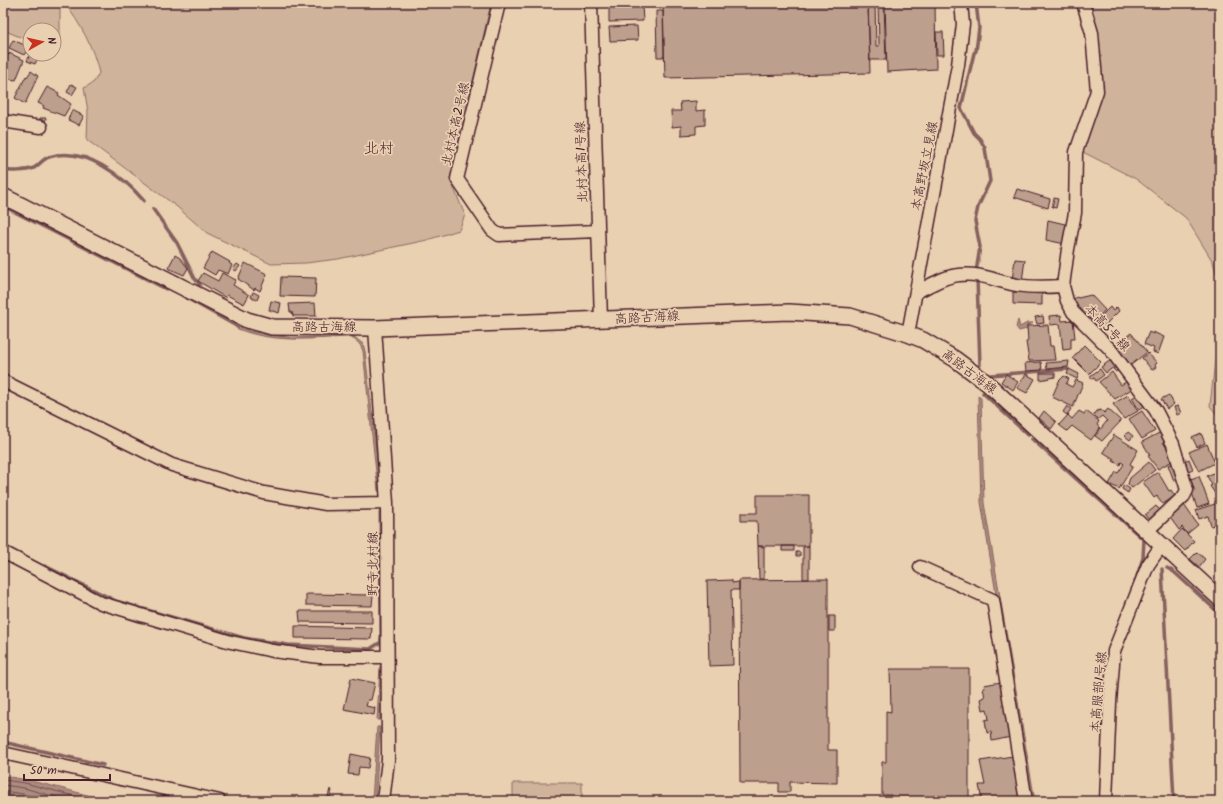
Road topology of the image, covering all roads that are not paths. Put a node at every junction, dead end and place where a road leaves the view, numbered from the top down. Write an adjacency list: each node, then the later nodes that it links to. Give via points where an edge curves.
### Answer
1 (499, 3): 8 (street, 北村本高2号線, via 457,180 492,230 499,235)
2 (591, 3): 8 (street, 北村本高1号線)
3 (961, 3): 10 (street, 本高野坂立見線, via 963,24 958,65)
4 (1083, 3): 9 (street, via 1092,33 1097,91 1076,152 1075,213)
5 (3, 121): 6 (street)
6 (42, 127)
7 (3, 196): 12 (main road, 高路古海線, via 247,320 291,328)
8 (598, 231): 11 (street, 北村本高1号線)
9 (1063, 286): 10 (street, via 1030,287 971,274 943,279); 16 (street, 本高5号線, via 1072,312 1110,349 1156,411 1173,444 1187,490 1184,496)
10 (916, 292): 13 (street, 本高野坂立見線)
11 (601, 320): 12 (main road, 高路古海線); 13 (main road, 高路古海線, via 789,312 850,316)
12 (375, 328): 15 (street, 野寺北村線)
13 (908, 334): 16 (main road, 高路古海線, via 955,359 987,383)
14 (3, 381): 15 (street, via 172,465 264,493 326,504)
15 (387, 503): 21 (street, 野寺北村線)
16 (1146, 532): 17 (main road, 高路古海線)
17 (1161, 546): 20 (main road, 高路古海線); 26 (street, 本高服部1号線, via 1148,565 1114,651)
18 (3, 552): 21 (street, via 101,603 231,642 320,657)
19 (920, 567): 25 (street, via 993,600)
20 (1220, 599)
21 (386, 657): 24 (street, 野寺北村線, via 388,760)
22 (3, 753): 23 (street)
23 (220, 801)
24 (383, 801)
25 (1026, 801)
26 (1106, 801)

